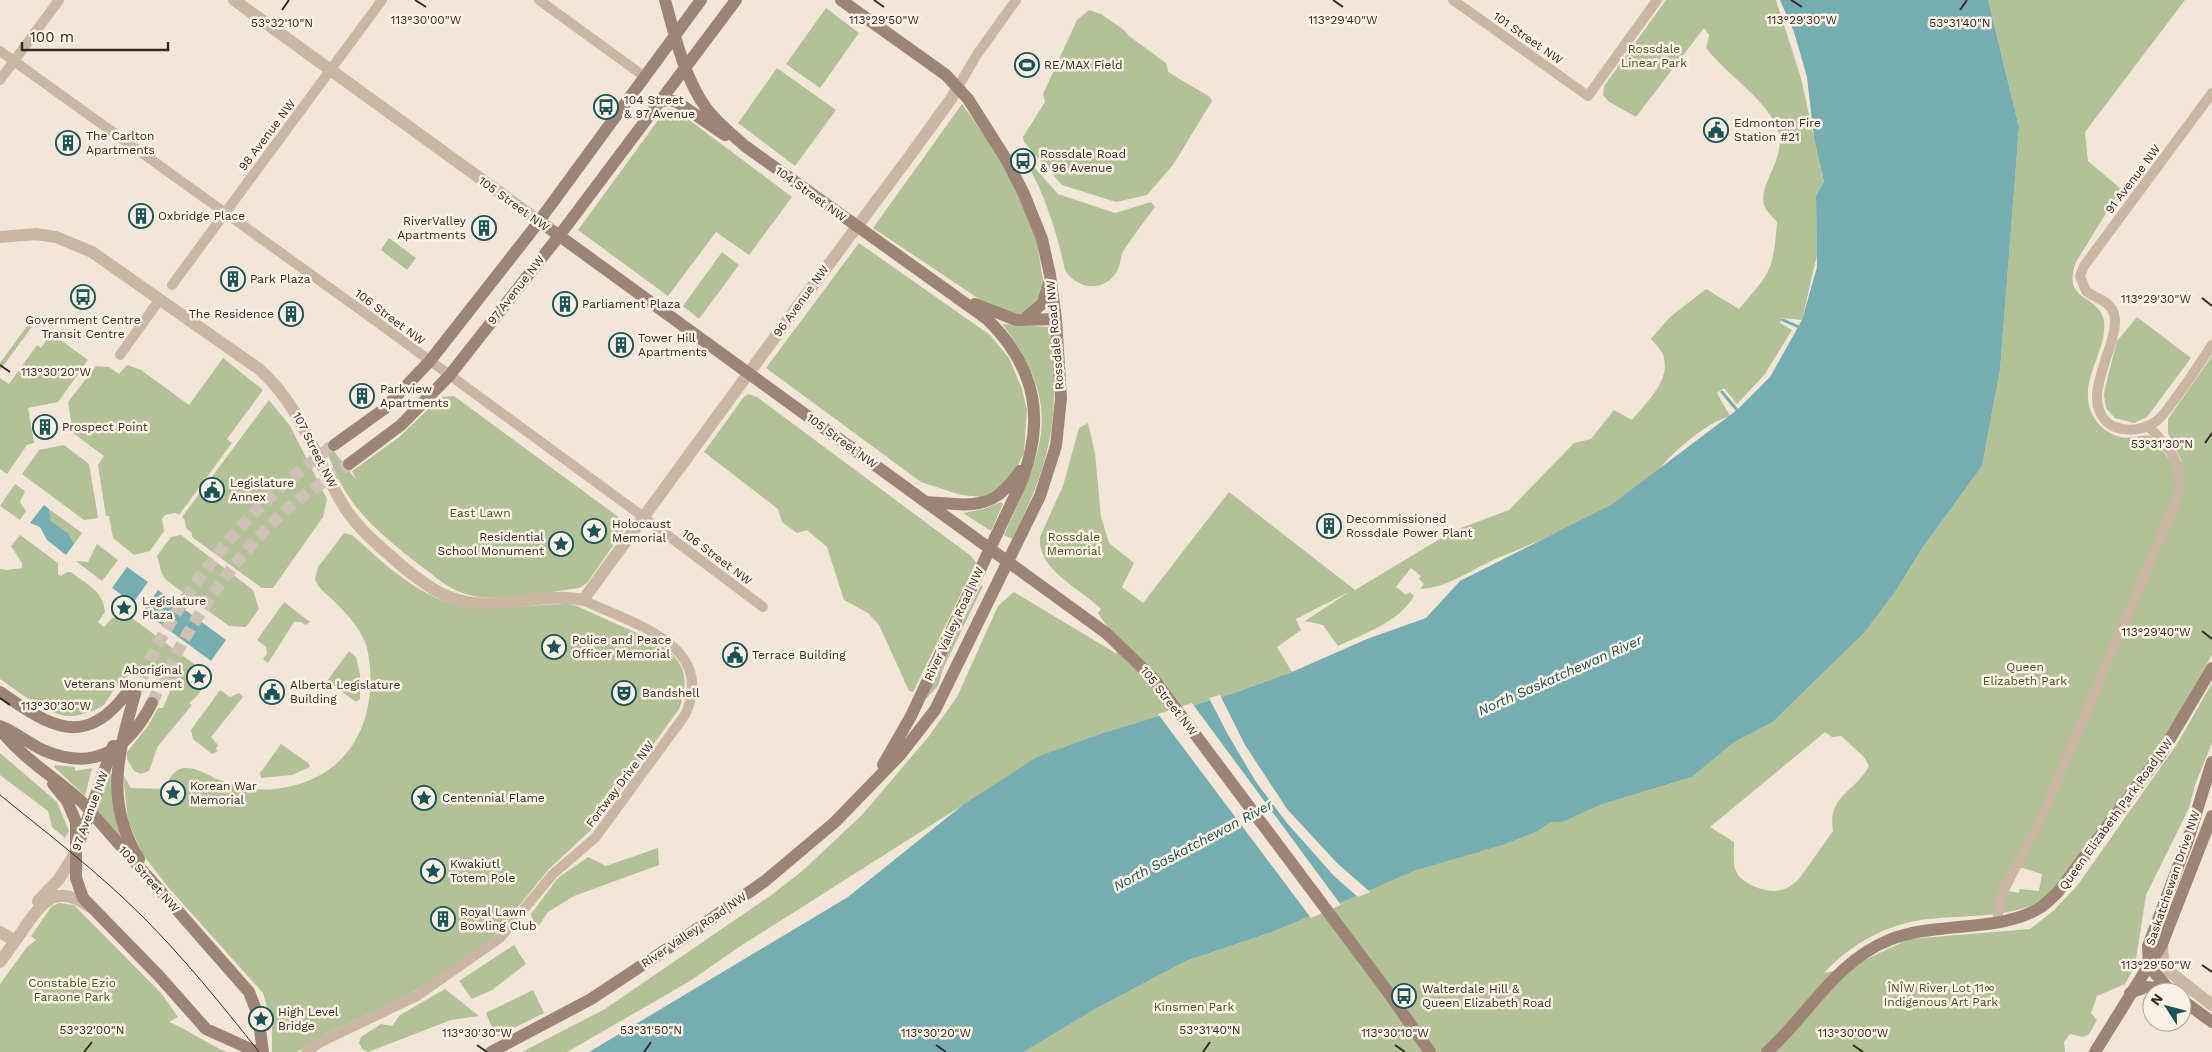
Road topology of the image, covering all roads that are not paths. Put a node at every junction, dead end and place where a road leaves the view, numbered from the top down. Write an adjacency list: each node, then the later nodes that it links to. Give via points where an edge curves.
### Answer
1 (59, 0): 14 (street)
2 (234, 0): 16 (street, 105 Street NW)
3 (382, 0): 16 (street, 98 Avenue NW)
4 (539, 0): 17 (street)
5 (665, 0): 12 (main road, 104 Street NW)
6 (701, 0): 12 (main road, 97 Avenue NW)
7 (736, 0): 15 (main road, 97 Avenue NW)
8 (841, 0): 19 (main road, Rossdale Road NW)
9 (1016, 0): 19 (street, 96 Avenue NW)
10 (1453, 0): 11 (street, 101 Street NW, via 1588,96)
11 (1657, 0)
12 (674, 36): 15 (main road, 104 Street NW); 17 (main road, 97 Avenue NW)
13 (0, 52): 14 (street, 106 Street NW)
14 (14, 61): 18 (street); 23 (street, 106 Street NW)
15 (685, 67): 21 (main road, 97 Avenue NW); 22 (main road, 104 Street NW, via 706,109)
16 (330, 70): 23 (street, 98 Avenue NW); 24 (street, 105 Street NW)
17 (644, 77): 24 (main road, 97 Avenue NW)
18 (0, 80)
19 (958, 87): 25 (street, 96 Avenue NW); 28 (main road, Rossdale Road NW, via 1006,159 1024,194 1042,239)
20 (2212, 93): 39 (street, 91 Avenue NW, via 2084,266 2081,281 2086,291 2107,303 2115,321 2099,381 2098,410 2106,421 2119,429 2134,430)
21 (661, 101): 22 (main road, via 677,102 709,126); 26 (main road, 97 Avenue NW)
22 (745, 146): 25 (main road, 104 Street NW)
23 (224, 212): 29 (street, 98 Avenue NW); 36 (street, 106 Street NW)
24 (539, 221): 26 (main road, 105 Street NW); 36 (main road, 97 Avenue NW)
25 (856, 226): 31 (main road, 104 Street NW); 37 (street, 96 Avenue NW)
26 (558, 236): 37 (main road, 105 Street NW); 38 (main road, 97 Avenue NW)
27 (0, 237): 30 (street, 107 Street NW, via 36,234 74,243)
28 (1050, 275): 32 (main road, Rossdale Road NW); 33 (main road, via 1043,303)
29 (172, 285)
30 (160, 299): 35 (street); 47 (street, 107 Street NW, via 274,383 304,426 351,517 390,556 431,588 450,598 472,603 558,597)
31 (961, 300): 33 (main road, via 1002,316); 41 (main road, via 994,326 1021,365 1035,405 1035,436)
32 (1056, 319): 33 (main road); 46 (main road, Rossdale Road NW, via 1061,398 1056,446 1040,496)
33 (1023, 320)
34 (2212, 346): 39 (street)
35 (120, 355)
36 (429, 362): 38 (street, 106 Street NW); 40 (main road, 97 Avenue NW, via 384,409)
37 (748, 373): 43 (main road, 105 Street NW); 44 (street, 96 Avenue NW)
38 (448, 376): 42 (main road, 97 Avenue NW, via 401,425); 44 (street, 106 Street NW)
39 (2152, 423): 64 (street, via 2176,458 2179,494 2049,800 2001,896)
40 (334, 445)
41 (1031, 454): 43 (main road, via 1008,487 987,502 965,506); 45 (main road)
42 (349, 464)
43 (925, 502): 45 (main road, 105 Street NW)
44 (644, 518): 47 (street, 96 Avenue NW); 48 (street, 106 Street NW)
45 (990, 548): 46 (main road, 105 Street NW); 56 (main road, River Valley Road NW, via 911,716)
46 (1008, 562): 56 (main road, River Valley Road NW, via 935,710 900,755); 75 (main road, 105 Street NW, via 1106,633 1159,686)
47 (583, 600): 78 (street, Fortway Drive NW, via 659,636 680,651 692,682 691,699 685,715 595,838 553,874 500,938 417,996)
48 (763, 607)
49 (2212, 668): 64 (main road, Queen Elizabeth Park Road NW, via 2161,754 2058,892 2029,913)
50 (0, 692): 53 (main road, 97 Avenue NW, via 38,718 70,727 90,724 107,716 131,694)
51 (152, 703): 53 (main road, 97 Avenue NW, via 138,728)
52 (0, 728): 53 (main road, 97 Avenue NW, via 15,731 55,754 86,758); 54 (main road, 109 Street NW, via 9,741)
53 (116, 748): 58 (main road, 97 Avenue NW); 62 (main road, via 120,820 131,847)
54 (30, 758): 58 (main road, 109 Street NW); 61 (main road, via 66,801 77,830)
55 (2212, 762): 60 (main road, Saskatchewan Drive NW)
56 (876, 778): 79 (main road, River Valley Road NW, via 835,822 765,881 591,999)
57 (2212, 808): 60 (main road)
58 (90, 810): 61 (main road, 97 Avenue NW); 62 (main road, 109 Street NW)
59 (2212, 816): 66 (main road, Saskatchewan Drive NW)
60 (2187, 843): 68 (main road, Saskatchewan Drive NW, via 2148,946)
61 (76, 852): 63 (main road, via 77,884); 65 (street, 97 Avenue NW, via 59,879)
62 (154, 885): 77 (main road, 109 Street NW, via 249,992 258,1015)
63 (90, 907): 65 (street, 97 Avenue NW, via 72,897 59,895 51,898); 76 (main road, via 159,976 200,1023 218,1036)
64 (1997, 922): 82 (main road, Queen Elizabeth Park Road NW, via 1892,938 1862,953 1836,975)
65 (8, 937): 67 (street, 97 Avenue NW)
66 (2162, 944): 68 (main road, Saskatchewan Drive NW); 72 (street, via 2166,968)
67 (0, 962)
68 (2149, 966): 69 (main road); 71 (main road, Saskatchewan Drive NW)
69 (2162, 982)
70 (2142, 988): 71 (main road)
71 (2130, 993): 83 (main road, Saskatchewan Drive NW)
72 (2212, 1005)
73 (2192, 1007): 74 (main road)
74 (2212, 1022)
75 (1412, 1026): 80 (main road); 81 (main road)
76 (257, 1052)
77 (263, 1052)
78 (306, 1052)
79 (490, 1052)
80 (1430, 1052)
81 (1442, 1052)
82 (1767, 1052)
83 (2095, 1052)

